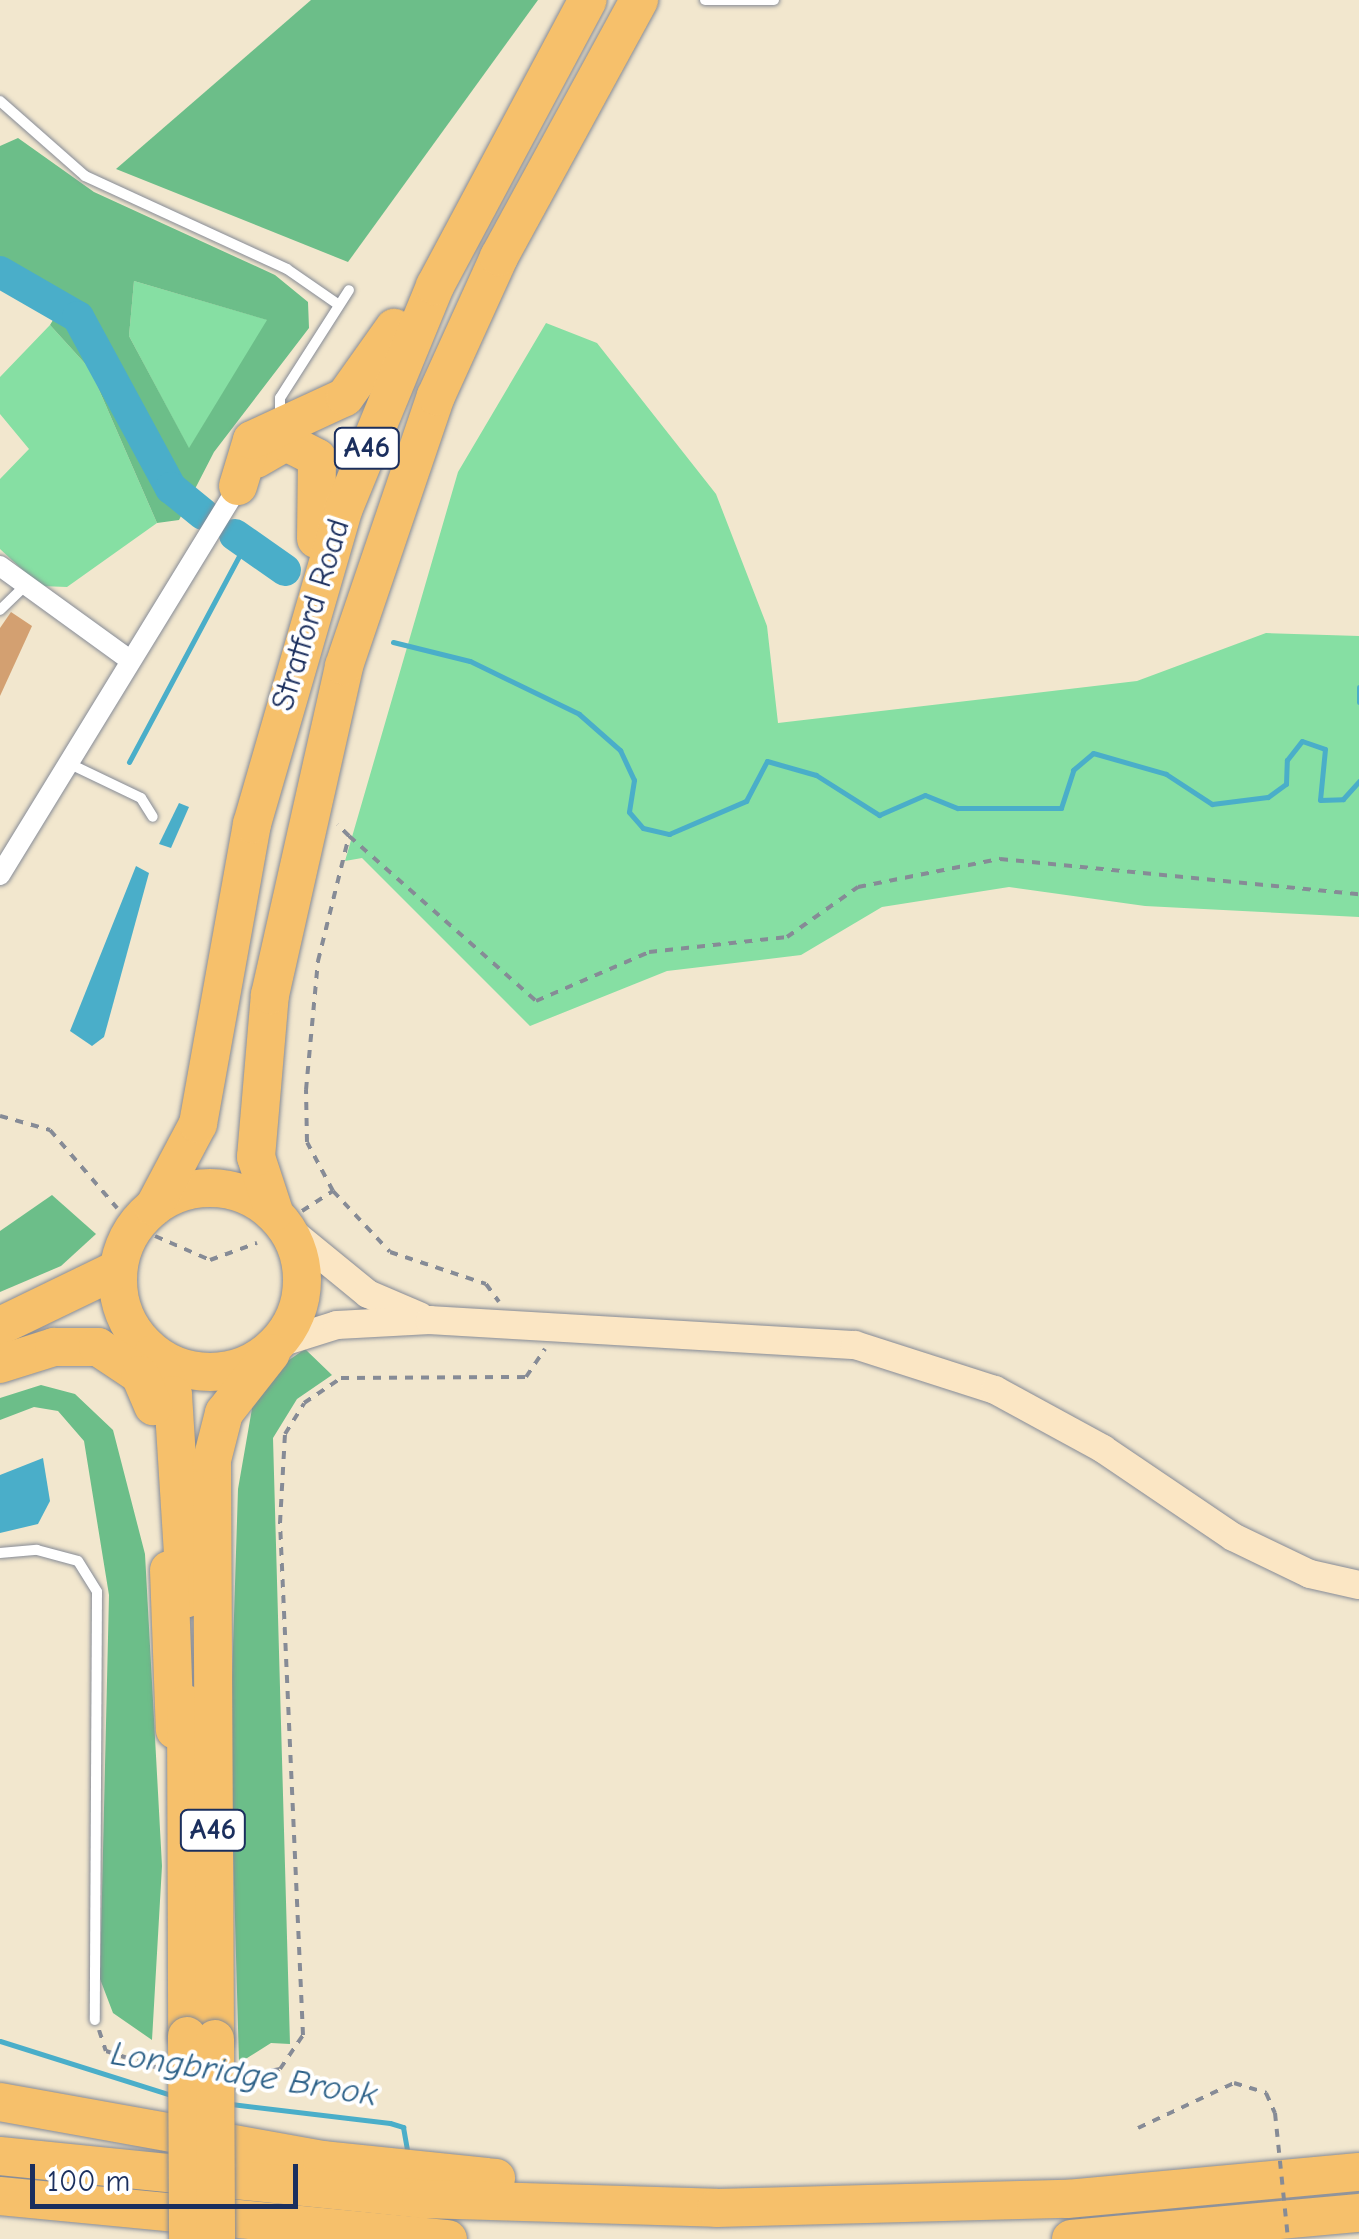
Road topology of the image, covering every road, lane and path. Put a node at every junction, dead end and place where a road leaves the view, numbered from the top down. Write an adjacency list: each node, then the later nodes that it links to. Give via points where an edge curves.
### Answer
1 (588, 0): 9 (highway, via 458,202); 20 (highway, Stratford Road / A46, via 478,197 392,385 318,581)
2 (638, 0): 27 (highway, Stratford Road / A46, via 499,257 436,396 344,666 270,995 256,1146)
3 (705, 0): 5 (lane)
4 (774, 0): 5 (lane)
5 (733, 3)
6 (0, 100): 8 (lane, via 85,176 287,268)
7 (348, 290): 8 (lane)
8 (339, 305): 10 (lane, via 280,398)
9 (380, 356): 10 (highway, via 345,397); 12 (highway)
10 (280, 422): 11 (highway, via 252,440)
11 (238, 486): 12 (highway, via 267,448 298,444 322,470); 16 (street)
12 (321, 520): 20 (highway)
13 (0, 566): 14 (street)
14 (22, 589): 15 (lane); 16 (street)
15 (0, 610)
16 (130, 660): 17 (street)
17 (66, 762): 18 (lane, via 141,798); 22 (street)
18 (154, 817)
19 (336, 818): 21 (path)
20 (252, 824): 26 (highway, Stratford Road / A46, via 198,1124)
21 (350, 836): 23 (path, via 536,1001 650,952 787,937 858,888 1000,859); 25 (path, via 318,961 306,1090 307,1142)
22 (0, 875)
23 (1359, 894)
24 (0, 1116): 26 (path, via 50,1130)
25 (333, 1192): 27 (path); 31 (path, via 390,1252 496,1292)
26 (142, 1217): 27 (highway, via 224,1188); 27 (path, via 210,1260); 28 (highway, Stratford Road)
27 (278, 1225): 29 (main road, via 368,1294); 33 (highway, Stratford Road, via 302,1286)
28 (116, 1270): 30 (highway); 34 (highway, via 122,1309)
29 (430, 1320): 31 (main road); 33 (main road, via 337,1325)
30 (0, 1326)
31 (502, 1326): 32 (main road)
32 (548, 1330): 38 (main road, via 808,1340 905,1356 1048,1416 1270,1557); 42 (path, via 544,1359 526,1377 341,1378 304,1403 285,1434 280,1524 303,2035 280,2069)
33 (275, 1348): 34 (highway, via 212,1370); 41 (highway, A46, via 224,1413 212,1460)
34 (147, 1349): 35 (highway, via 69,1328); 39 (highway, A46, via 173,1395 186,1546)
35 (0, 1350)
36 (0, 1364): 39 (highway, via 54,1347 98,1347 148,1387)
37 (0, 1553): 40 (lane, via 38,1550 78,1561 97,1592)
38 (1359, 1585)
39 (186, 1832): 41 (highway, A46)
40 (96, 2020): 41 (path, via 106,2050 136,2067)
41 (192, 2048): 50 (highway, A46, bridge); 51 (highway, A46, bridge)
42 (231, 2075)
43 (0, 2102): 48 (highway, via 322,2160 622,2188)
44 (1138, 2128): 54 (path, bridge, via 1234,2083 1266,2092 1275,2113)
45 (0, 2156): 48 (highway, via 421,2199)
46 (1359, 2172): 48 (highway, via 1067,2199)
47 (0, 2196): 52 (highway)
48 (716, 2208)
49 (1359, 2213): 53 (highway)
50 (188, 2239)
51 (216, 2239)
52 (448, 2239)
53 (1071, 2239)
54 (1288, 2239)

